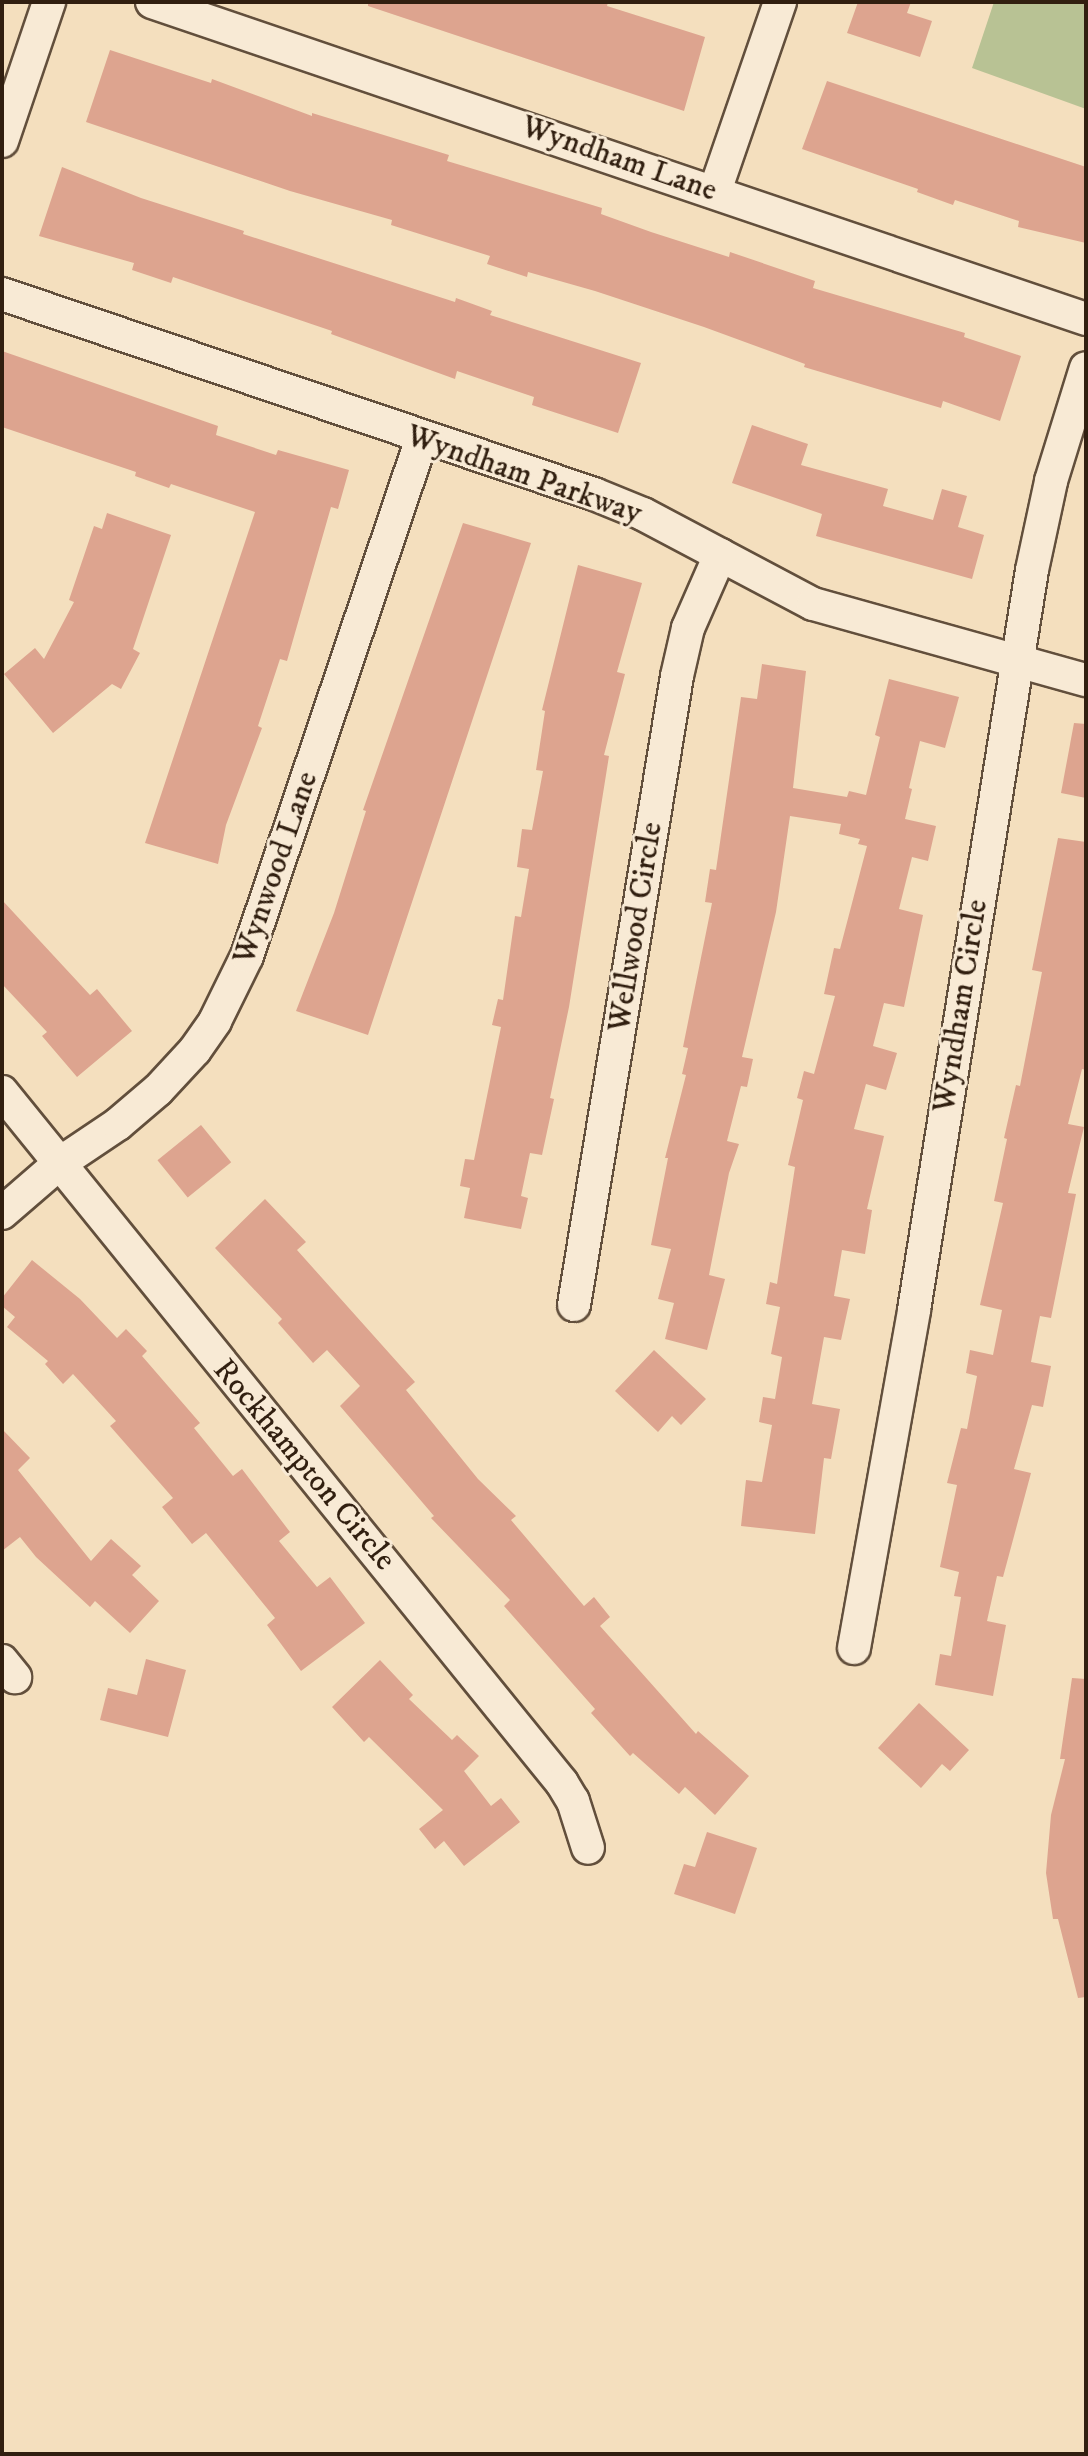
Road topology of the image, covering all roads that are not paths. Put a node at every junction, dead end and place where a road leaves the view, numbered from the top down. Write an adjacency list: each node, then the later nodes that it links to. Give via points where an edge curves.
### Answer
1 (49, 2): 4 (street)
2 (152, 2): 5 (street, Wyndham Lane)
3 (780, 2): 5 (street)
4 (2, 141)
5 (715, 191): 7 (street, Wyndham Lane)
6 (2, 294): 9 (street, Wyndham Parkway)
7 (1086, 319)
8 (1086, 368): 11 (street, Wyndham Circle, via 1051,481)
9 (422, 438): 10 (street, Wyndham Parkway, via 594,494); 14 (street, Wynwood Lane, via 231,993 195,1050 158,1090)
10 (720, 555): 11 (street, Wyndham Parkway, via 813,604); 16 (street, Wellwood Circle, via 688,628 677,676)
11 (1018, 661): 12 (street, Wyndham Parkway); 17 (street, Wyndham Circle)
12 (1086, 680)
13 (2, 1092): 14 (street, Rockhampton Circle)
14 (60, 1163): 15 (street, Wynwood Lane); 18 (street, Rockhampton Circle, via 562,1783)
15 (2, 1213)
16 (574, 1305)
17 (854, 1648)
18 (588, 1848)

